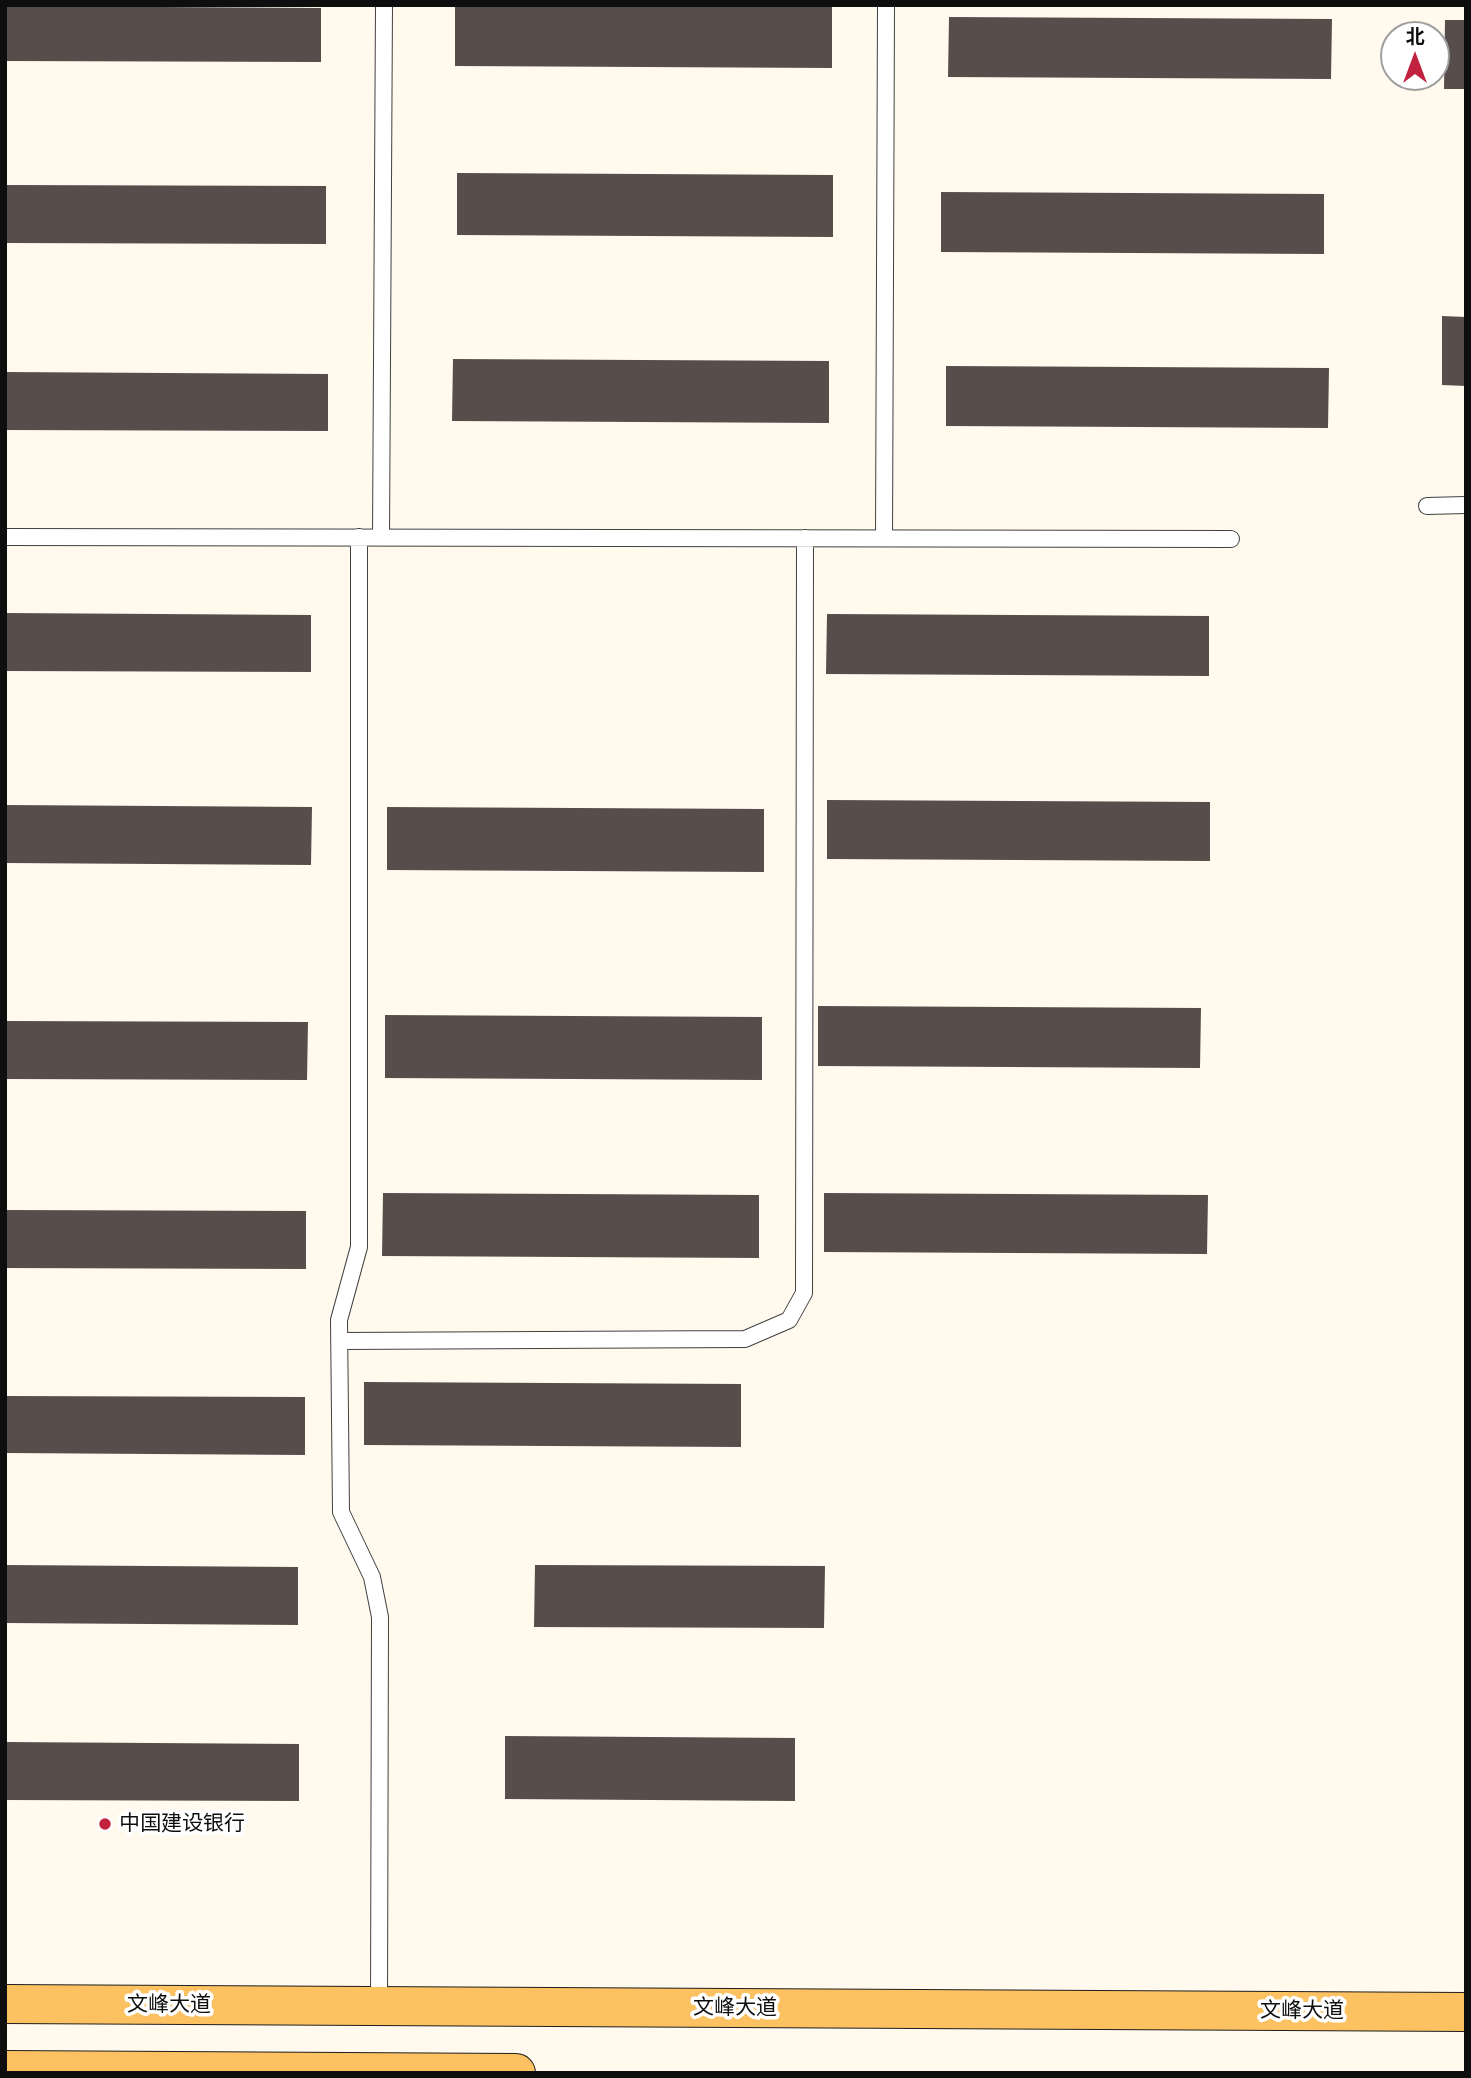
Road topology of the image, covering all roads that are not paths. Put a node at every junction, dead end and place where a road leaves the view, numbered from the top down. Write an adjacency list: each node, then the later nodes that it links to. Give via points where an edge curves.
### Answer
1 (384, 5): 7 (lane)
2 (886, 5): 9 (lane)
3 (1466, 505): 4 (lane)
4 (1427, 506)
5 (5, 537): 6 (lane)
6 (359, 537): 7 (lane); 11 (lane, via 359,1247 339,1320)
7 (381, 537): 8 (lane)
8 (805, 538): 9 (lane); 11 (lane, via 804,1293 789,1320 745,1339)
9 (884, 538): 10 (lane)
10 (1231, 538)
11 (339, 1341): 13 (lane, via 341,1511 372,1577 380,1617)
12 (5, 2004): 13 (main road, 文峰大道)
13 (379, 2006): 14 (main road, 文峰大道)
14 (1466, 2012)
15 (5, 2070): 16 (main road)
16 (402, 2072): 17 (main road)
17 (516, 2073)

